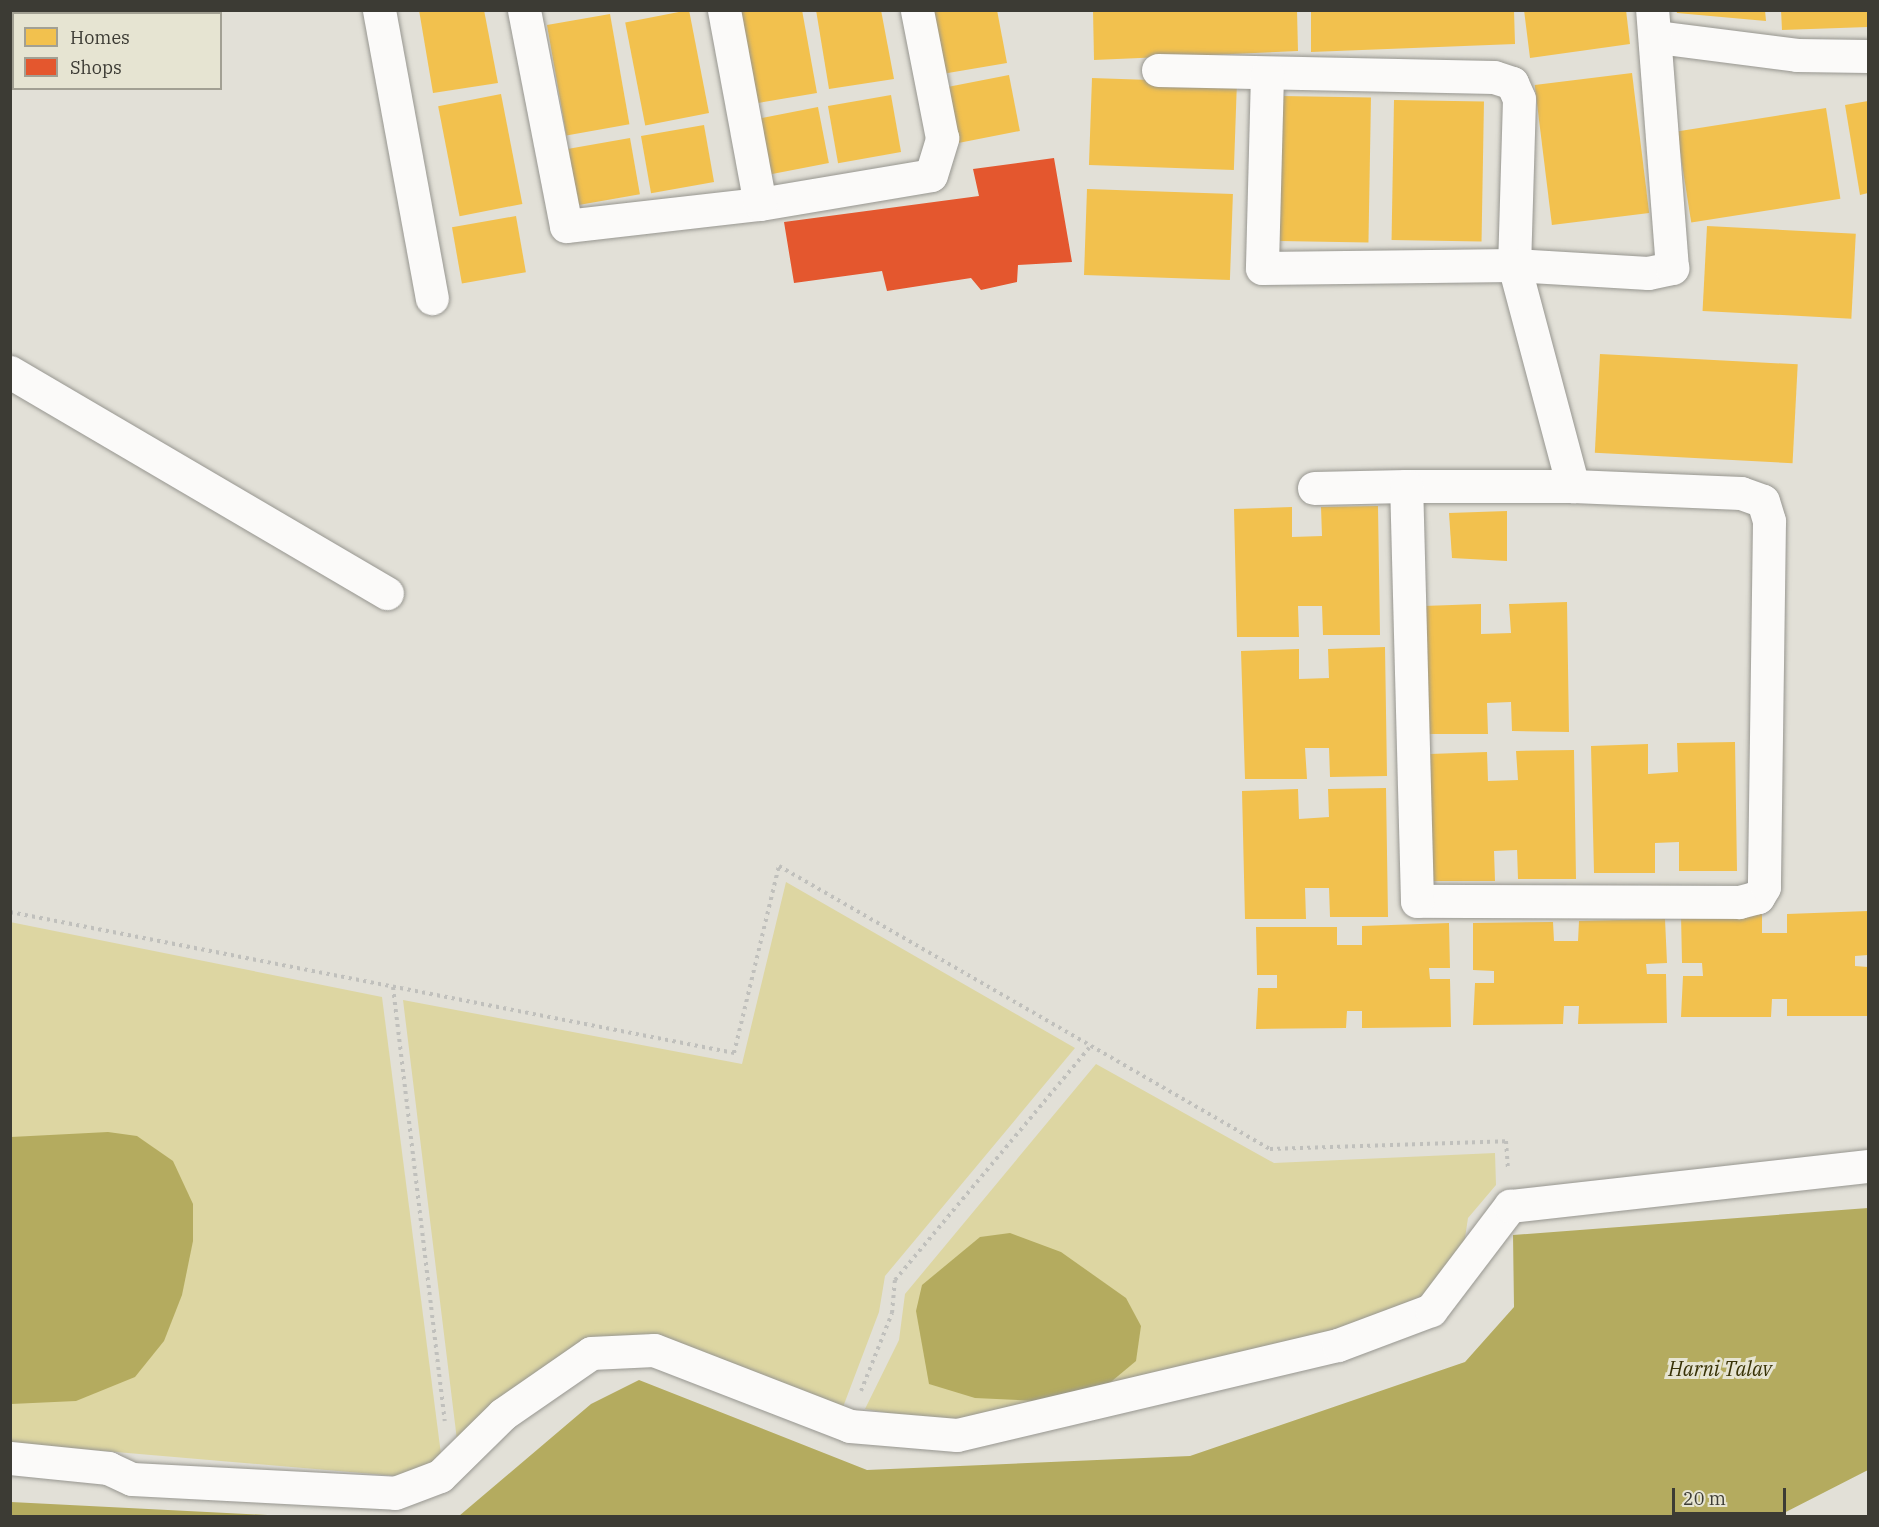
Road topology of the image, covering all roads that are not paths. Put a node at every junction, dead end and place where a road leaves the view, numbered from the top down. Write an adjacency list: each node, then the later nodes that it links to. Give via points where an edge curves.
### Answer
1 (379, 10): 11 (street)
2 (524, 10): 9 (street, via 566,226)
3 (724, 10): 9 (street)
4 (917, 10): 9 (street, via 942,138 931,175)
5 (1654, 24): 6 (street, via 1797,55); 10 (street, via 1672,268 1648,273)
6 (1869, 56)
7 (1158, 70): 8 (street)
8 (1268, 74): 10 (street, via 1494,77 1512,83 1519,99); 10 (street, via 1262,268)
9 (760, 204)
10 (1514, 265): 14 (street)
11 (432, 298)
12 (10, 372): 16 (street)
13 (1406, 486): 14 (street); 14 (street, via 1417,901 1715,902 1758,897 1764,887 1767,511 1763,501 1741,493); 15 (street)
14 (1573, 486)
15 (1314, 488)
16 (387, 593)
17 (1869, 1166): 18 (street, via 1510,1206 1431,1310 1338,1345 957,1435 850,1426 654,1350 591,1353 503,1414 440,1476 395,1493 132,1479 108,1468)
18 (10, 1458)

